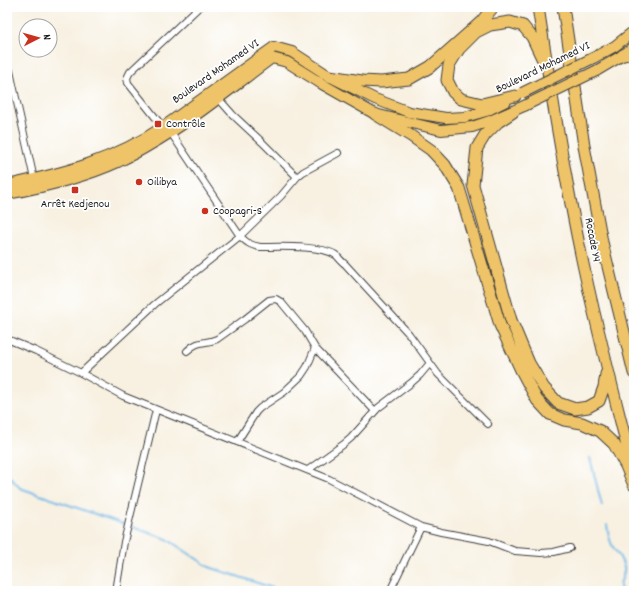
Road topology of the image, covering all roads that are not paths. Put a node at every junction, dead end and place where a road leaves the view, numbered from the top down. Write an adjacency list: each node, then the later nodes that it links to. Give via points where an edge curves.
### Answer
1 (199, 7): 17 (street, via 130,72 127,78 128,83)
2 (493, 7): 12 (highway, via 430,67 409,79 381,82)
3 (538, 7): 10 (highway, Rocade Y4)
4 (563, 7): 6 (highway, Rocade Y4)
5 (568, 7): 6 (highway)
6 (565, 24): 26 (highway, Rocade Y4, via 602,242)
7 (634, 31): 13 (main road, Boulevard Mohamed VI, bridge, via 615,46)
8 (634, 47): 9 (main road, Boulevard Mohamed VI)
9 (628, 54): 15 (main road, Boulevard Mohamed VI, bridge)
10 (548, 69): 13 (highway, via 532,37 523,26 510,22 490,25 476,32 459,49 449,64 447,80 453,92 461,99 482,104); 29 (highway, Rocade Y4, via 583,264)
11 (10, 71): 20 (street)
12 (329, 76): 13 (main road, Boulevard Mohamed VI, via 408,112 446,118 464,117 486,111); 17 (main road, Boulevard Mohamed VI, via 292,52 274,47)
13 (519, 95)
14 (218, 98): 16 (main road, Boulevard Mohamed VI, via 272,58 287,62); 17 (main road, Boulevard Mohamed VI); 19 (street, via 233,116)
15 (513, 112): 16 (main road, Boulevard Mohamed VI, via 472,127 441,130); 29 (highway, via 485,135 477,148 473,185 511,320 529,364 544,388 558,403 575,409 588,407 599,400 604,388)
16 (375, 114): 38 (highway, via 431,150 460,188 500,325 537,400 550,414 600,431 614,444)
17 (167, 130): 20 (main road, Boulevard Mohamed VI, via 113,155); 22 (main road, Boulevard Mohamed VI, via 119,162 94,172); 23 (street)
18 (338, 153): 19 (street)
19 (297, 177): 23 (street)
20 (34, 179): 21 (main road, Boulevard Mohamed VI)
21 (7, 184)
22 (7, 194)
23 (240, 236): 28 (street, via 246,242 260,247 315,249 336,256 409,334); 30 (street, via 156,304)
24 (7, 339): 30 (street)
25 (315, 348): 27 (street, via 305,331 276,299 269,300 217,339 197,344); 33 (street); 35 (street, via 301,376 256,412)
26 (630, 348): 31 (highway, Rocade Y4)
27 (187, 352)
28 (430, 363): 33 (street, via 420,375); 34 (street)
29 (607, 367): 37 (highway, Rocade Y4)
30 (81, 373): 32 (street, via 123,396)
31 (634, 373)
32 (156, 410): 35 (street); 41 (street, via 124,542)
33 (375, 411): 36 (street, via 351,438)
34 (488, 424)
35 (237, 442): 36 (street)
36 (308, 470): 39 (street)
37 (634, 475)
38 (634, 485)
39 (421, 527): 40 (street, via 489,541 515,551 554,552); 42 (street)
40 (570, 548)
41 (116, 591)
42 (390, 591)

